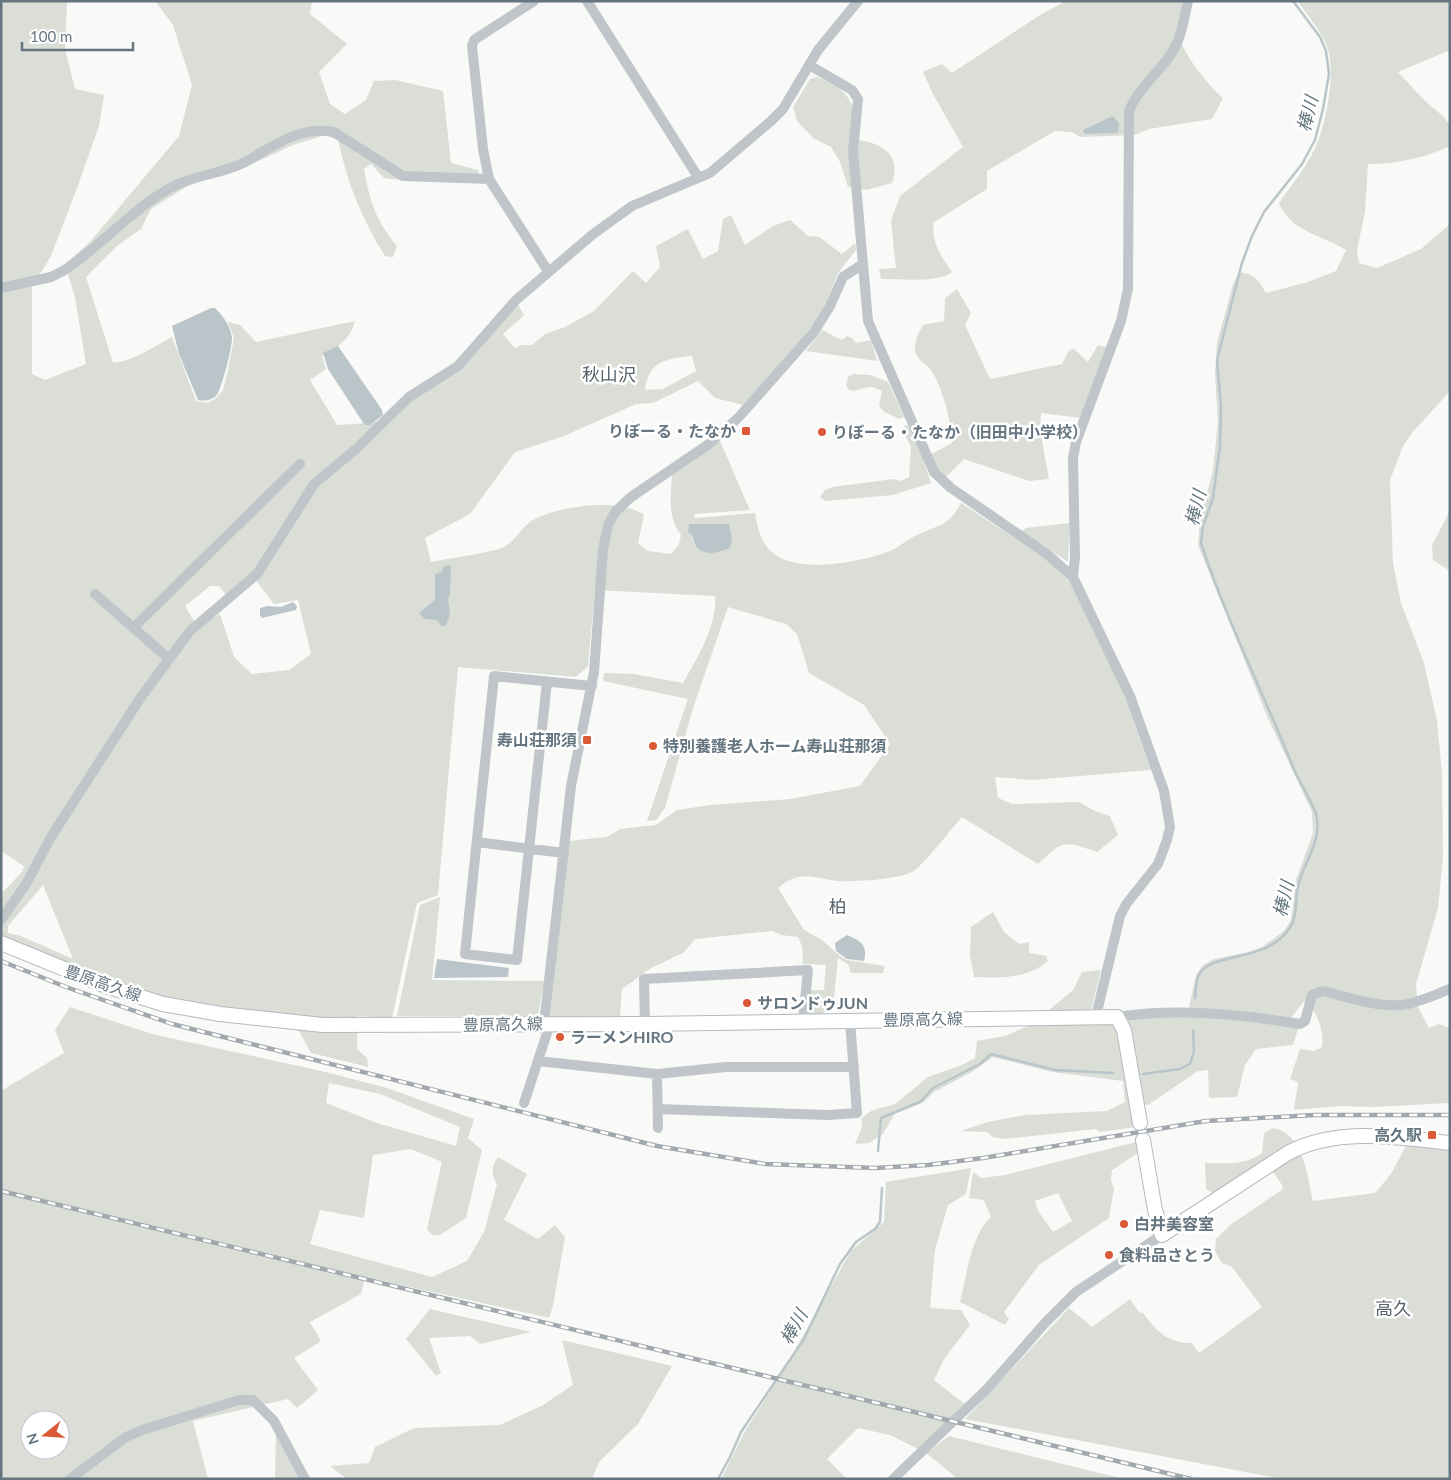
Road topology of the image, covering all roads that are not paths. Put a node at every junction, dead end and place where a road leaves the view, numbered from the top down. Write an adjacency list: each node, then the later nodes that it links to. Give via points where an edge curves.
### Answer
1 (534, 1): 7 (street, via 474,40 472,46)
2 (588, 1): 6 (street)
3 (858, 1): 5 (street)
4 (1188, 1): 12 (street, via 1174,50 1133,100 1129,111 1128,289 1121,321 1076,442 1073,458)
5 (809, 65): 6 (street, via 783,109 710,173); 8 (street, via 852,90 858,99 853,151)
6 (698, 177): 9 (street, via 632,206)
7 (489, 179): 9 (street); 10 (street, via 403,176 334,132 306,131 240,164 193,177 164,191 63,271 51,277)
8 (862, 264): 12 (street, via 866,311 872,332 934,472 951,488 1047,554); 17 (street, via 843,276 814,332 738,418 709,444 631,497 612,517 603,550)
9 (548, 271): 15 (street, via 503,314 458,366 409,397 314,484 257,574 196,625)
10 (1, 288)
11 (300, 464): 14 (street)
12 (1073, 577): 24 (street, via 1121,673 1136,711 1162,786 1170,827 1158,864 1127,902 1120,916)
13 (95, 594): 14 (street)
14 (133, 628): 15 (street)
15 (169, 659): 21 (street, via 128,716)
16 (547, 682): 17 (street); 18 (street, via 494,676); 19 (street)
17 (592, 686): 20 (street, via 572,778)
18 (477, 842): 19 (street); 19 (street, via 465,954 517,960)
19 (529, 848): 20 (street)
20 (564, 853): 28 (street)
21 (1, 920)
22 (1, 943): 28 (main road, 豊原高久線, via 106,986 163,1004 220,1014 355,1026)
23 (1450, 989): 25 (street, via 1400,1005 1317,992 1312,995 1303,1023 1203,1012)
24 (1096, 1016): 25 (main road, 豊原高久線); 27 (main road, 豊原高久線)
25 (1117, 1017): 35 (main road, via 1124,1030)
26 (803, 1021): 27 (main road, 豊原高久線); 29 (main road, 豊原高久線); 29 (street, via 808,970 644,979)
27 (850, 1021): 31 (street)
28 (547, 1024): 29 (main road, 豊原高久線); 30 (street)
29 (645, 1024)
30 (538, 1061): 32 (street); 33 (street)
31 (854, 1067): 32 (street, via 726,1066); 34 (street, via 857,1113 828,1115)
32 (657, 1074): 34 (street)
33 (524, 1103)
34 (658, 1108): 36 (street)
35 (1140, 1123)
36 (658, 1128)
37 (1143, 1140): 39 (main road)
38 (1450, 1143): 39 (main road, via 1382,1137 1310,1142)
39 (1162, 1235): 42 (street, via 1076,1292 988,1388)
40 (70, 1479): 41 (street, via 126,1437 239,1400 253,1400 269,1415)
41 (305, 1479)
42 (893, 1479)

